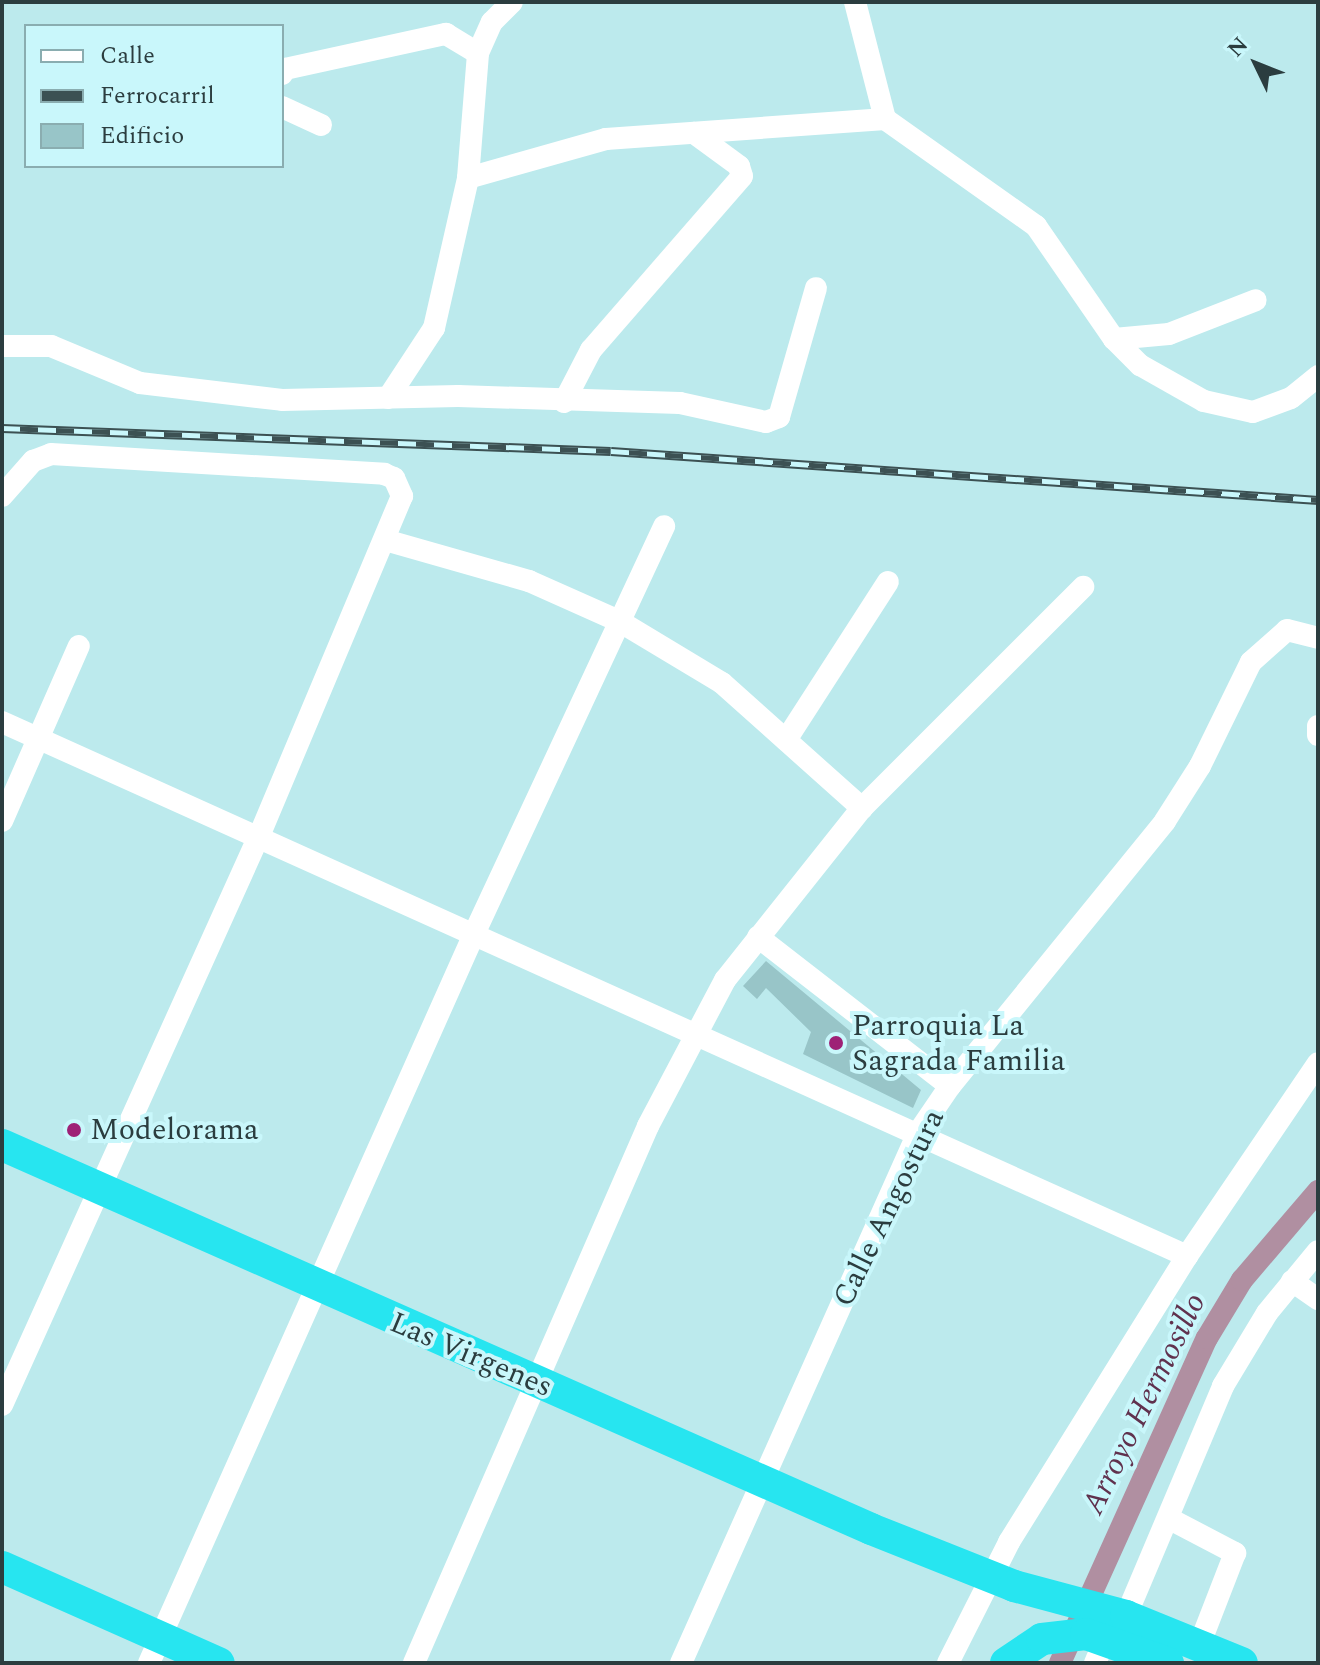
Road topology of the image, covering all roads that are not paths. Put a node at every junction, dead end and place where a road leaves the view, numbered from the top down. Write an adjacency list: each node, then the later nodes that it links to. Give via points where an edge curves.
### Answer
1 (512, 2): 3 (street, via 492,22)
2 (855, 2): 6 (street)
3 (478, 53): 4 (street, via 446,34); 9 (street)
4 (284, 71)
5 (284, 108): 7 (street)
6 (885, 119): 8 (street); 12 (street, via 1036,226)
7 (321, 125)
8 (694, 133): 9 (street, via 578,144); 16 (street, via 739,166 742,176 591,350)
9 (468, 178): 15 (street, via 434,328)
10 (816, 288): 16 (street, via 779,417 766,422 680,403)
11 (1256, 300): 12 (street, via 1169,334)
12 (1114, 339): 14 (street, via 1140,365 1204,401 1253,412 1291,398)
13 (2, 346): 15 (street, via 51,346 122,377 176,389 320,402)
14 (1318, 376)
15 (388, 398): 16 (street)
16 (564, 402)
17 (2, 496): 19 (street, via 33,461 51,454 384,474 394,478 402,496)
18 (664, 526): 22 (street)
19 (385, 540): 22 (street, via 529,581); 32 (street)
20 (888, 582): 29 (street)
21 (1083, 587): 30 (street)
22 (619, 621): 29 (street, via 722,683); 33 (street)
23 (1318, 638): 37 (street, Calle Angostura, via 1287,630 1251,662 1211,747 1165,821)
24 (79, 646): 28 (street)
25 (2, 722): 28 (street)
26 (1318, 726): 27 (street)
27 (1318, 735)
28 (40, 736): 31 (street); 32 (street)
29 (786, 740): 30 (street)
30 (862, 808): 34 (street)
31 (2, 821)
32 (258, 838): 33 (street); 40 (street)
33 (474, 934): 35 (street); 44 (street)
34 (758, 937): 35 (street); 37 (street)
35 (694, 1035): 38 (street); 46 (street)
36 (1318, 1063): 42 (street)
37 (950, 1086): 38 (street, Calle Angostura)
38 (918, 1133): 42 (street); 48 (street, Calle Angostura)
39 (2, 1145): 40 (highway, Las Virgenes)
40 (98, 1189): 44 (highway, Las Virgenes); 47 (street)
41 (1318, 1251): 43 (street)
42 (1187, 1256): 51 (street)
43 (1292, 1281): 45 (street); 49 (street, via 1223,1386)
44 (317, 1288): 46 (highway, Las Virgenes); 54 (street)
45 (1318, 1299)
46 (537, 1383): 48 (highway, Las Virgenes); 56 (street)
47 (2, 1405)
48 (761, 1483): 51 (highway, Las Virgenes); 57 (street, Calle Angostura)
49 (1168, 1518): 52 (street); 53 (street, via 1235,1553)
50 (2, 1567): 54 (highway)
51 (989, 1576): 52 (highway, Las Virgenes, via 1049,1595); 58 (street)
52 (1094, 1632): 53 (highway); 59 (highway, via 1018,1650); 60 (highway)
53 (1199, 1646): 61 (highway)
54 (154, 1650): 55 (highway)
55 (219, 1663)
56 (414, 1663)
57 (681, 1663)
58 (948, 1663)
59 (1006, 1663)
60 (1168, 1663)
61 (1242, 1663)

